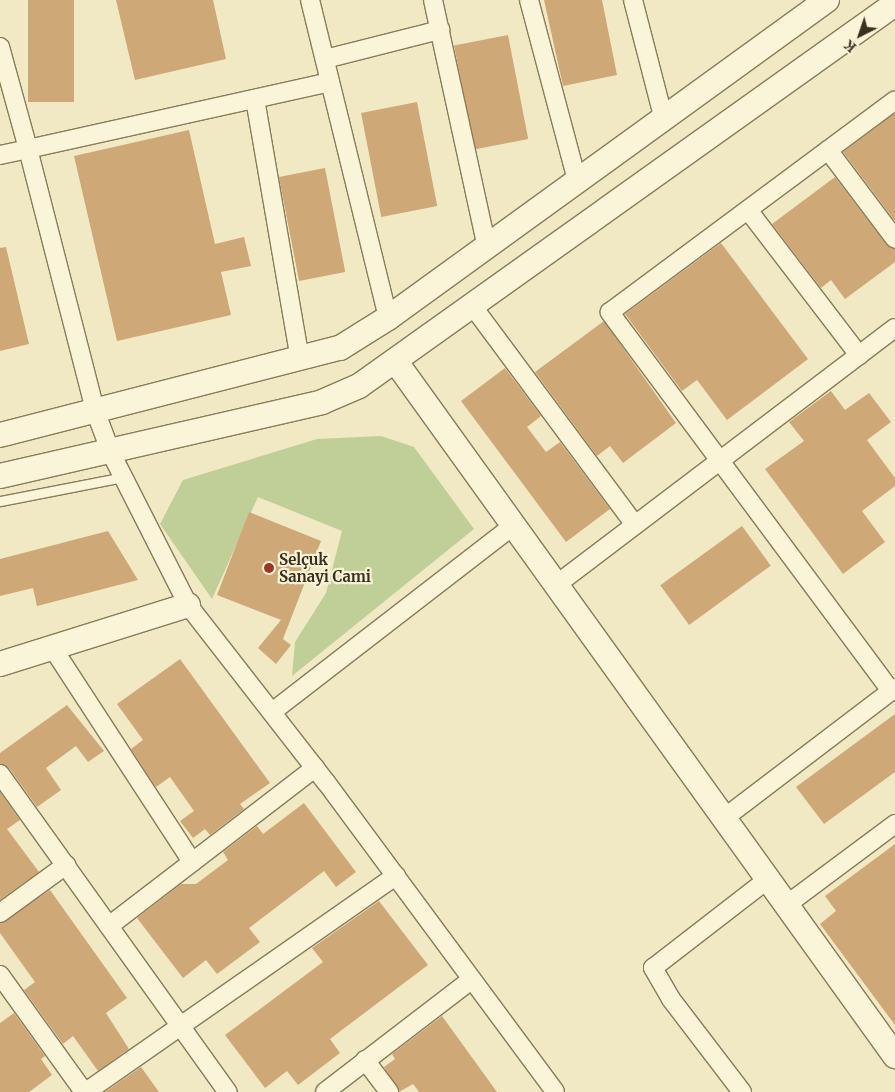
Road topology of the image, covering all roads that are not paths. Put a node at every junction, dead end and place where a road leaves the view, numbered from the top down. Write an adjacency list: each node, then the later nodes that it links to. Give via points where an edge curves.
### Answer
1 (310, 0): 9 (street)
2 (433, 0): 7 (street)
3 (530, 0): 17 (street)
4 (633, 0): 13 (street)
5 (827, 0): 13 (street)
6 (895, 4): 21 (street)
7 (440, 30): 9 (street); 20 (street)
8 (0, 47): 14 (street)
9 (325, 59): 10 (street)
10 (330, 82): 11 (street); 22 (street)
11 (255, 99): 14 (street); 25 (street)
12 (895, 100): 15 (street)
13 (663, 116): 17 (street)
14 (28, 149): 16 (street); 27 (street)
15 (828, 150): 18 (street); 19 (street)
16 (0, 155)
17 (577, 180): 20 (street)
18 (748, 210): 24 (street); 30 (street, via 610,312)
19 (895, 239)
20 (487, 247): 22 (street)
21 (474, 308): 26 (street); 34 (street)
22 (388, 318): 25 (street, via 340,348)
23 (895, 328): 24 (street)
24 (859, 355): 30 (street)
25 (300, 360): 27 (street)
26 (396, 362): 29 (street, via 359,386 322,402); 35 (street)
27 (96, 413): 28 (street); 29 (street)
28 (0, 435)
29 (111, 453): 31 (street); 32 (street)
30 (718, 462): 34 (street); 40 (street)
31 (0, 476)
32 (124, 477): 33 (lane); 37 (street)
33 (0, 501)
34 (636, 525): 36 (street)
35 (513, 526): 36 (street); 41 (street)
36 (556, 585): 44 (street)
37 (188, 605): 38 (street); 41 (street)
38 (52, 648): 39 (street); 46 (street)
39 (0, 664)
40 (893, 690): 44 (street)
41 (272, 712): 42 (street)
42 (315, 768): 46 (street); 48 (street)
43 (0, 774): 47 (street)
44 (723, 819): 49 (street)
45 (895, 824): 50 (street)
46 (192, 862): 52 (street)
47 (66, 866): 51 (street); 52 (street)
48 (396, 876): 54 (street); 55 (street)
49 (767, 880): 50 (street); 63 (street, via 653,968 671,999)
50 (786, 906): 56 (street)
51 (0, 913)
52 (109, 926): 55 (street)
53 (0, 975): 58 (street)
54 (471, 980): 57 (street); 62 (street)
55 (180, 1026): 58 (street); 59 (street)
56 (895, 1056)
57 (365, 1060): 60 (street); 61 (street)
58 (85, 1092)
59 (228, 1092)
60 (325, 1092)
61 (389, 1092)
62 (555, 1092)
63 (742, 1092)

